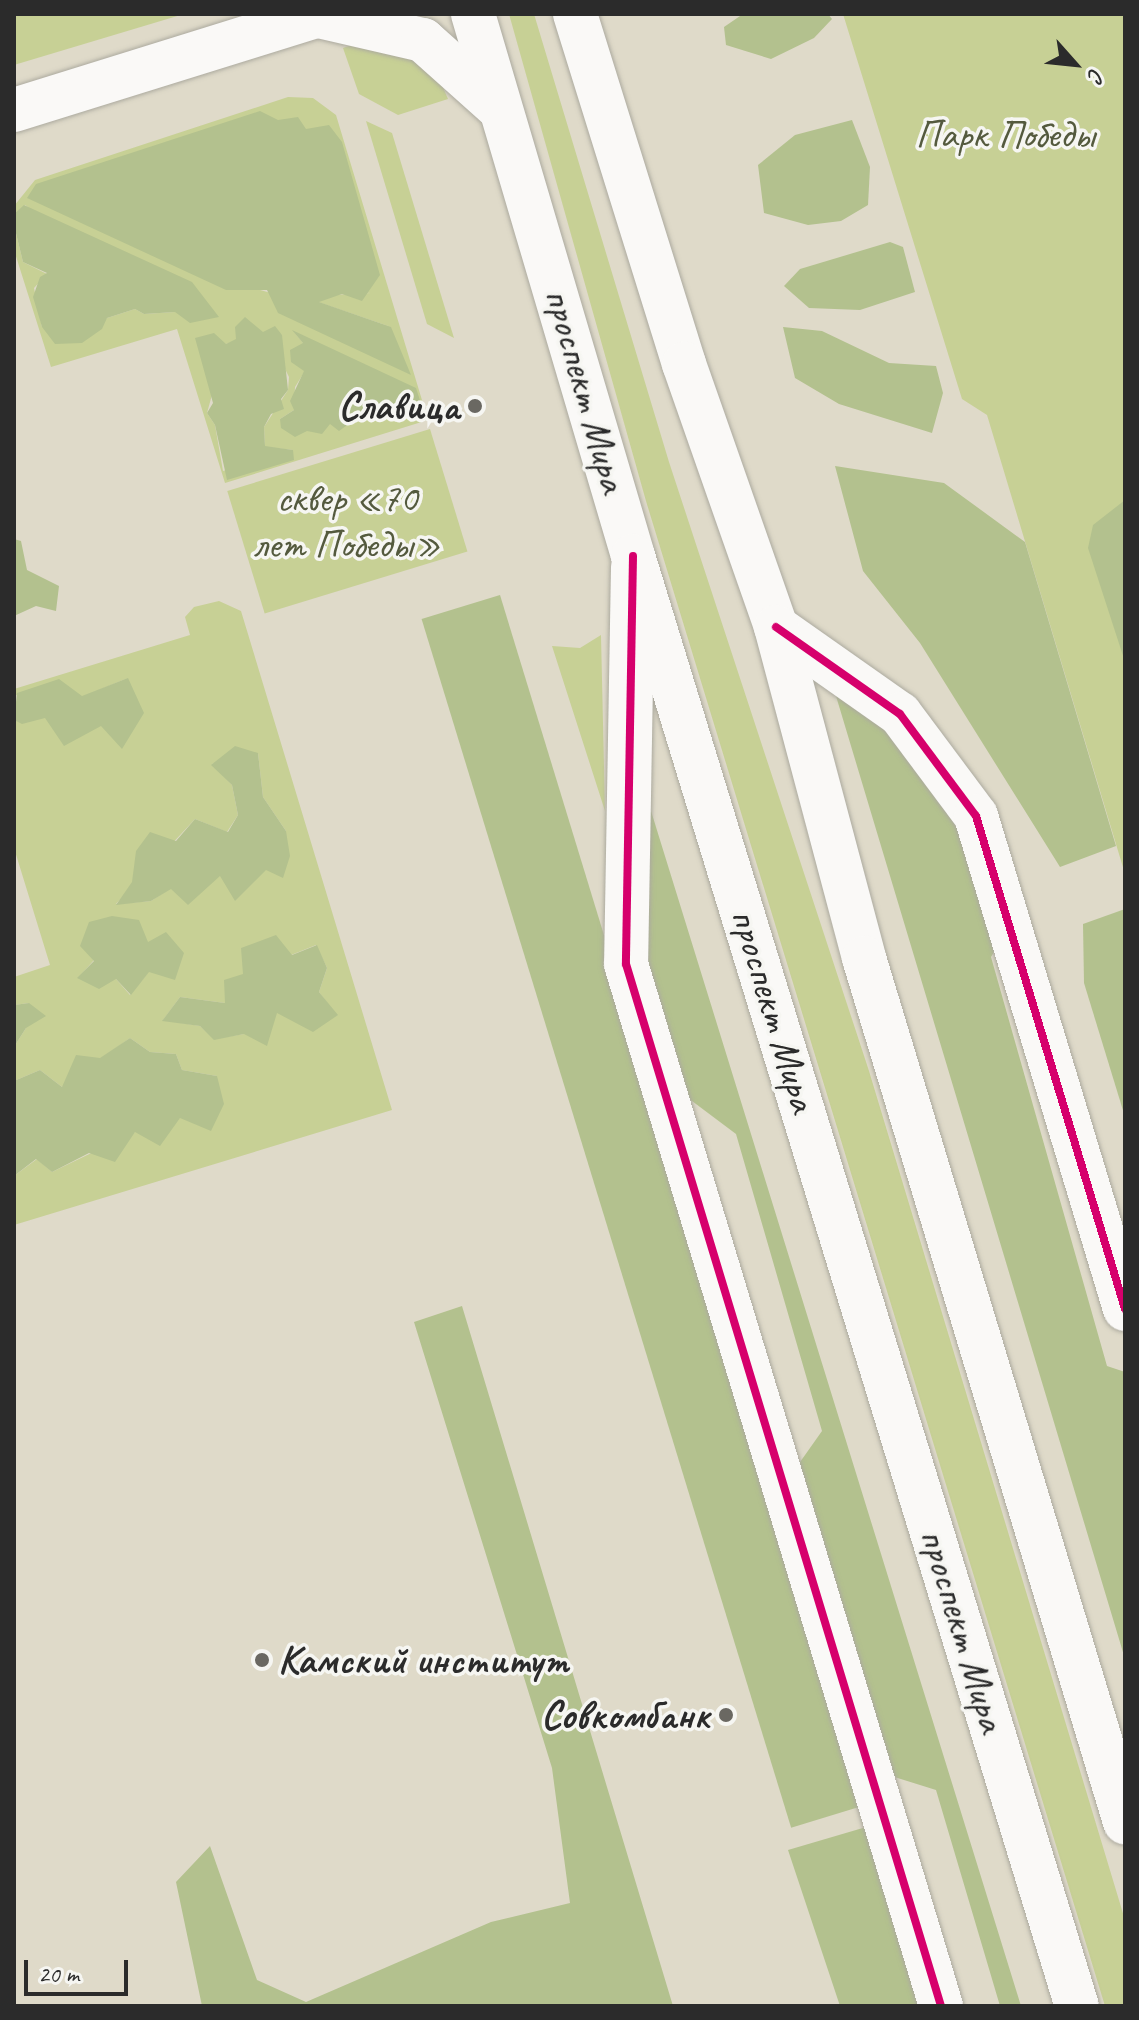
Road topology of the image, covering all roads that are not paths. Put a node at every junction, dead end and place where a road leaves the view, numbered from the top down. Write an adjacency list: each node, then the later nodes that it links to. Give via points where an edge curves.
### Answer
1 (473, 14): 5 (main road, проспект Мира)
2 (575, 14): 7 (main road, via 684,364)
3 (320, 15): 4 (main road); 5 (main road, via 423,40)
4 (14, 110)
5 (503, 112): 6 (main road, проспект Мира)
6 (633, 556): 10 (main road, via 626,964); 11 (main road, проспект Мира)
7 (776, 627): 8 (main road, via 900,714 976,816); 9 (main road, via 864,958)
8 (1125, 1309)
9 (1125, 1822)
10 (941, 2006)
11 (1077, 2006)

